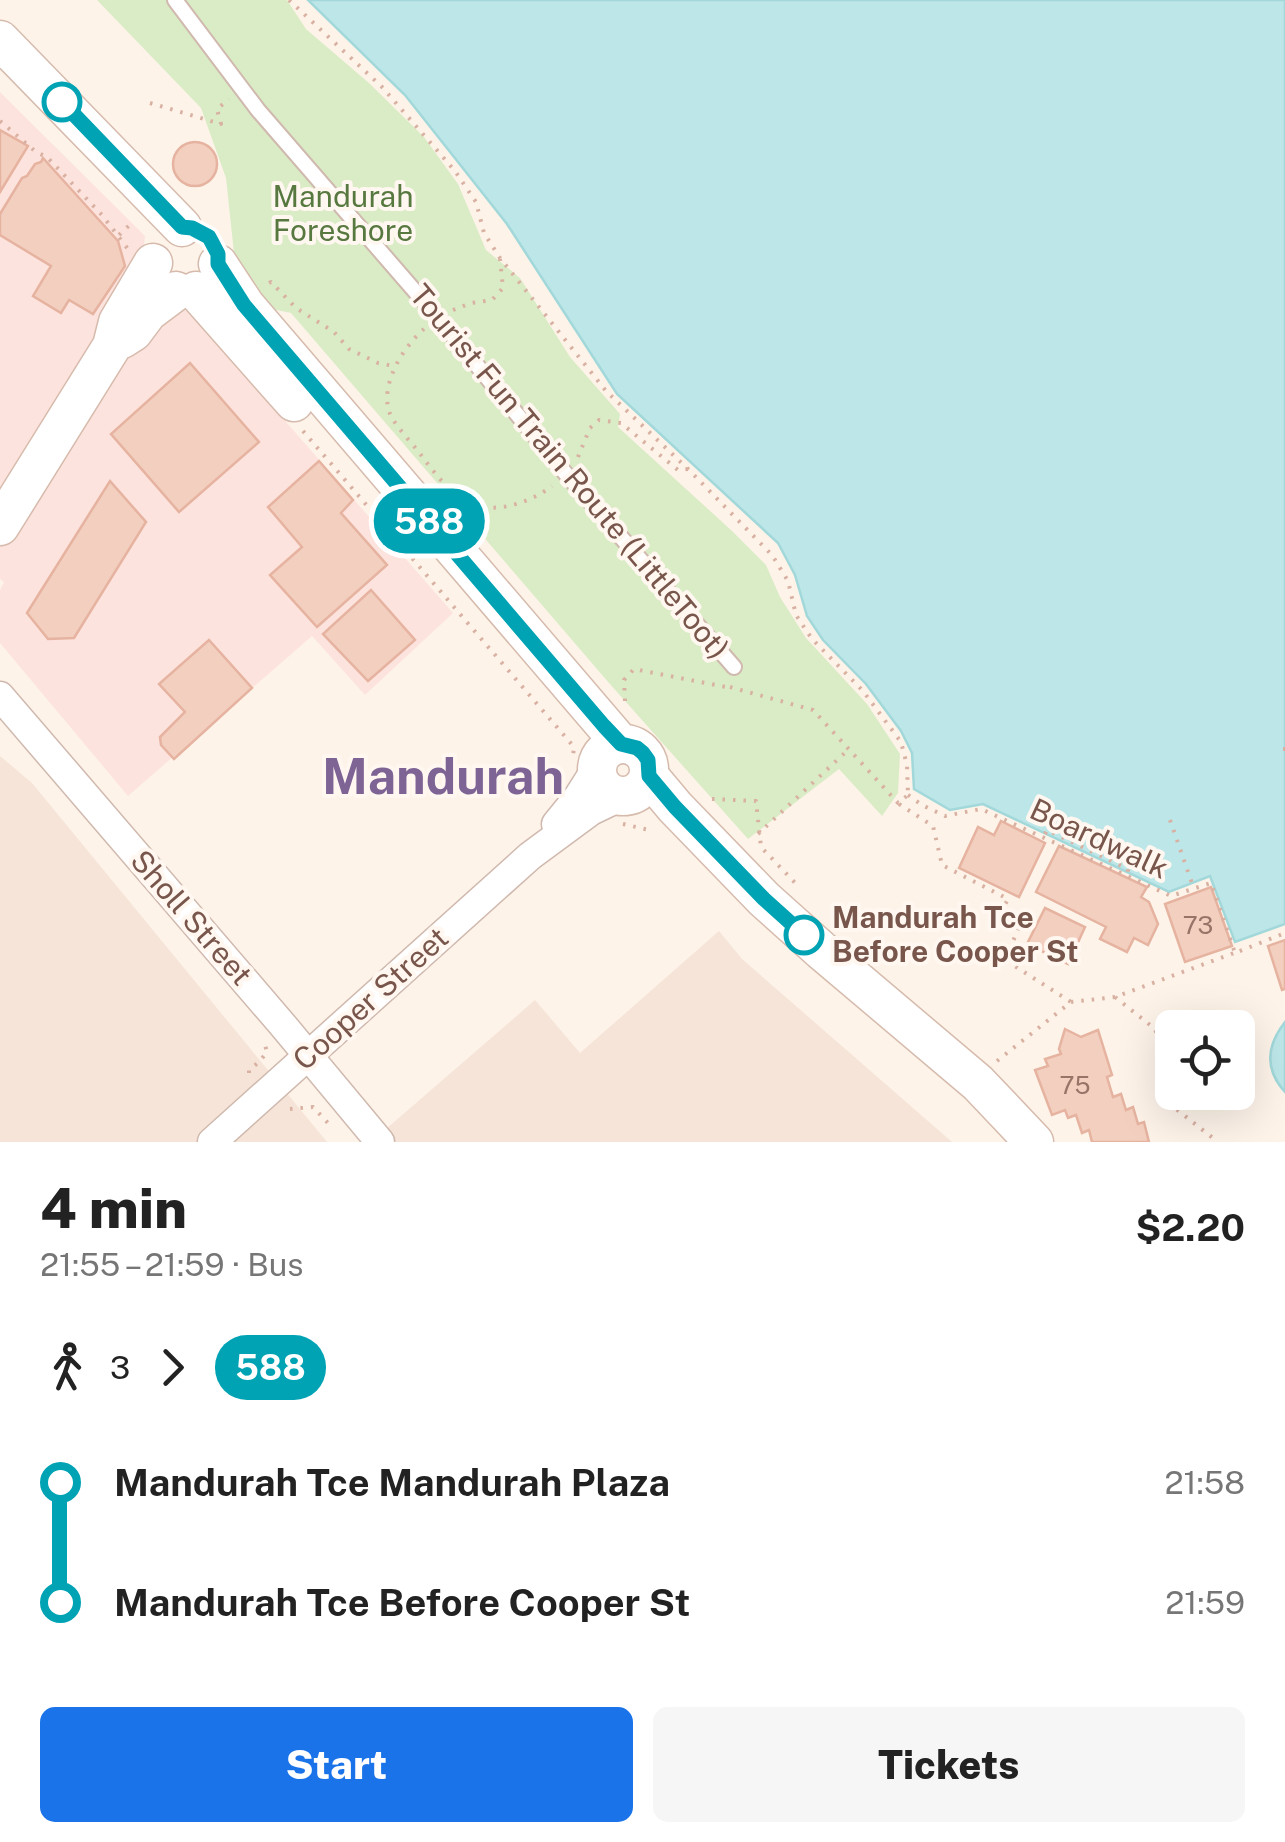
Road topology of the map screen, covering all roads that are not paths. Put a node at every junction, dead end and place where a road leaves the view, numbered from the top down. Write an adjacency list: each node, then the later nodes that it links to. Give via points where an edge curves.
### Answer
1 (175, 0): 6 (lane, Tourist Fun Train Route (LittleToot), via 258,110)
2 (0, 40): 4 (street)
3 (0, 67): 4 (street, via 100,171)
4 (174, 262): 5 (street, via 148,312 112,346); 8 (street, via 244,305)
5 (0, 526)
6 (734, 667)
7 (0, 696): 9 (street, Sholl Street)
8 (614, 769): 9 (street, Cooper Street, via 591,811 530,856); 12 (street, via 746,918); 13 (street, via 675,807 764,899 978,1083)
9 (308, 1055): 10 (street, Cooper Street); 11 (street, Sholl Street)
10 (212, 1142)
11 (380, 1142)
12 (1003, 1142)
13 (1034, 1142)

